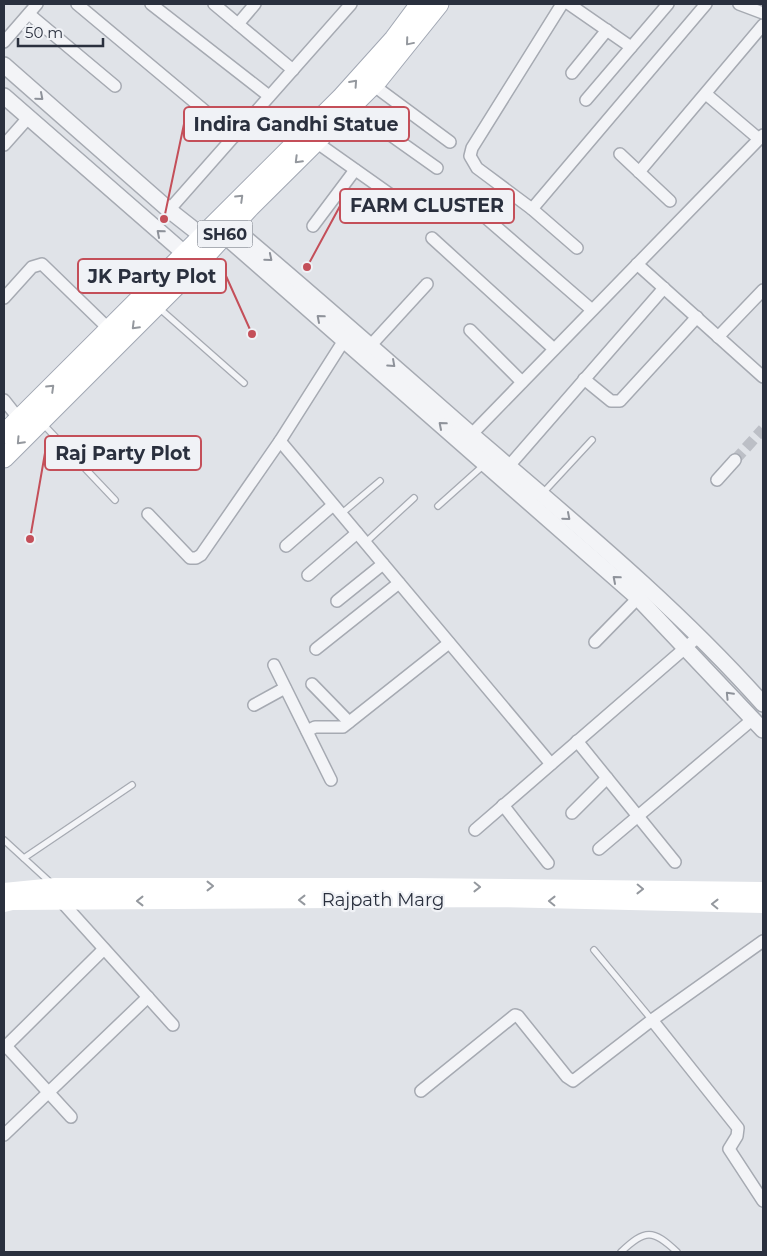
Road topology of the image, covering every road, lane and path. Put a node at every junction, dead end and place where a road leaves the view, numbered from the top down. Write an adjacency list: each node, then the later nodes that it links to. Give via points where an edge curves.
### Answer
1 (37, 4): 15 (street)
2 (77, 4): 32 (street)
3 (151, 4): 28 (street)
4 (214, 4): 16 (street)
5 (255, 4): 16 (street)
6 (351, 4): 22 (street)
7 (420, 4): 47 (main road, SH60, one-way to 7, via 394,39)
8 (439, 4): 24 (main road, SH60, one-way to 24)
9 (562, 4): 43 (street, via 470,156 477,168)
10 (569, 4): 18 (street)
11 (668, 4): 20 (street)
12 (706, 4): 43 (street)
13 (739, 4): 14 (street)
14 (763, 13)
15 (28, 14): 19 (street); 25 (street)
16 (238, 24): 22 (street)
17 (763, 25): 26 (street)
18 (607, 30): 20 (street); 23 (street)
19 (4, 42)
20 (631, 47): 29 (street)
21 (4, 65): 44 (street, one-way to 44)
22 (293, 70): 28 (street)
23 (572, 73)
24 (373, 85): 30 (main road, SH60); 35 (street)
25 (115, 86)
26 (706, 94): 33 (street); 40 (street)
27 (4, 96): 31 (street)
28 (269, 96): 32 (street)
29 (586, 100)
30 (351, 107): 34 (main road, SH60); 38 (street)
31 (28, 118): 36 (street); 50 (street, one-way to 31)
32 (235, 136): 44 (street)
33 (761, 137): 51 (street)
34 (316, 142): 39 (street); 47 (main road, SH60, one-way to 47)
35 (450, 142)
36 (4, 145)
37 (620, 154): 40 (street)
38 (437, 168)
39 (355, 170): 45 (street); 46 (street)
40 (639, 172): 42 (street)
41 (463, 198): 57 (street)
42 (670, 201)
43 (532, 209): 49 (street)
44 (169, 210): 47 (street)
45 (415, 212)
46 (313, 226)
47 (218, 236): 50 (main road, SH60); 61 (street)
48 (432, 238): 64 (street)
49 (577, 248)
50 (190, 259): 56 (main road, SH60); 59 (main road, SH60)
51 (637, 264): 53 (street); 57 (street)
52 (426, 284): 63 (street)
53 (664, 288): 58 (street); 66 (street)
54 (763, 290): 62 (street)
55 (4, 298): 59 (street, via 32,267 42,264)
56 (156, 305): 68 (lane); 71 (main road, SH60, one-way to 71)
57 (592, 310): 64 (street)
58 (697, 318): 62 (street); 66 (street, via 620,401 610,402)
59 (110, 330): 70 (main road, SH60, one-way to 59)
60 (470, 330): 67 (street)
61 (348, 334): 63 (street); 73 (street, one-way to 61); 75 (street)
62 (718, 336): 65 (street)
63 (371, 345): 73 (street, one-way to 73)
64 (554, 349): 67 (street)
65 (763, 376)
66 (584, 379): 79 (street)
67 (522, 382): 73 (street)
68 (244, 383)
69 (4, 400): 70 (street)
70 (19, 419): 72 (main road, SH60)
71 (39, 420): 76 (main road, SH60, one-way to 76); 83 (lane)
72 (4, 434)
73 (467, 438): 78 (street); 79 (street)
74 (592, 440): 84 (lane)
75 (280, 441): 86 (street); 87 (street, via 196,558 190,558)
76 (4, 458)
77 (735, 460): 80 (street)
78 (486, 464): 84 (street); 85 (lane)
79 (509, 466): 84 (street)
80 (717, 480)
81 (380, 481): 86 (lane)
82 (414, 498): 89 (lane)
83 (115, 500)
84 (538, 500): 94 (street, one-way to 84); 96 (street, one-way to 96)
85 (438, 506)
86 (337, 510): 88 (street); 90 (street)
87 (148, 514)
88 (357, 534): 89 (street); 92 (street)
89 (365, 543): 91 (street)
90 (286, 546)
91 (383, 564): 93 (street); 95 (street)
92 (308, 575)
93 (399, 583): 98 (street); 100 (street)
94 (638, 598): 97 (street); 99 (street)
95 (337, 601)
96 (699, 636): 99 (street); 104 (street)
97 (596, 642)
98 (449, 643): 107 (street); 111 (street)
99 (686, 648): 106 (street, one-way to 99); 110 (street)
100 (316, 649)
101 (274, 665): 103 (street)
102 (312, 684): 107 (street)
103 (286, 688): 105 (street); 109 (street)
104 (763, 704)
105 (254, 705)
106 (753, 719): 108 (street); 117 (street)
107 (349, 722): 109 (street, via 343,727 315,727)
108 (763, 730)
109 (307, 731): 113 (street)
110 (577, 742): 111 (street); 112 (street)
111 (550, 764): 115 (street)
112 (607, 778): 116 (street); 117 (street)
113 (331, 780)
114 (132, 785): 121 (lane)
115 (503, 806): 118 (street); 123 (street)
116 (572, 813)
117 (638, 817): 120 (street); 122 (street)
118 (475, 830)
119 (4, 840): 121 (lane)
120 (599, 849)
121 (24, 858): 126 (lane)
122 (675, 862)
123 (548, 863)
124 (763, 890): 126 (main road, Rajpath Marg, one-way to 124, via 413,886)
125 (4, 891): 126 (main road, Rajpath Marg)
126 (62, 896): 127 (main road, Rajpath Marg); 128 (main road, Rajpath Marg, one-way to 126); 130 (street)
127 (4, 904)
128 (763, 905)
129 (762, 945): 133 (street)
130 (104, 949): 132 (street); 135 (street)
131 (594, 950): 133 (lane)
132 (148, 997): 134 (street); 137 (street)
133 (652, 1020): 136 (street, via 574,1081 567,1077 515,1014); 140 (street, via 738,1128 729,1149)
134 (173, 1025)
135 (5, 1047): 137 (street)
136 (421, 1091)
137 (50, 1093): 138 (street); 139 (street)
138 (71, 1116)
139 (4, 1134)
140 (763, 1201)
141 (621, 1252): 142 (lane, via 639,1236 647,1235 661,1238)
142 (677, 1252)

